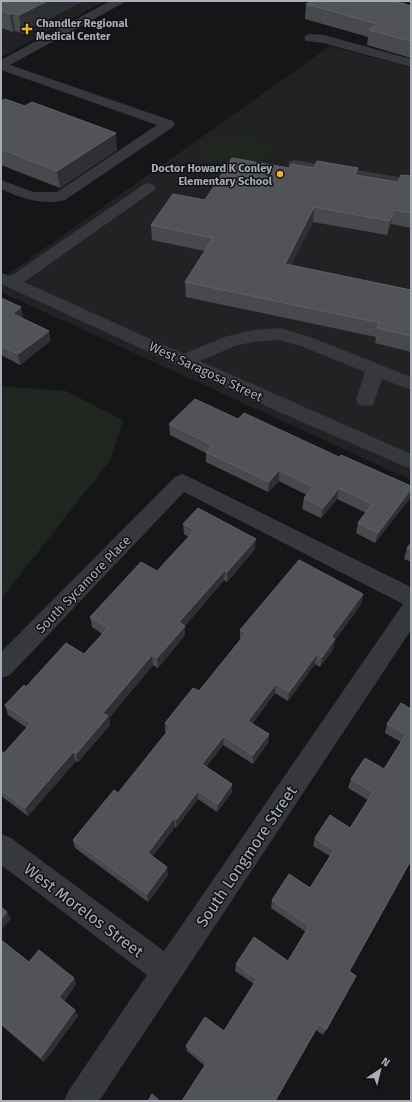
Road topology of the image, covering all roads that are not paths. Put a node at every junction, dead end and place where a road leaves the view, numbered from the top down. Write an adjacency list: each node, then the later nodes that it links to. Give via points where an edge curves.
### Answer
1 (119, 1): 4 (street)
2 (310, 38): 3 (street, via 324,39)
3 (411, 63)
4 (1, 66): 7 (street, via 168,124 60,197 31,196)
5 (295, 164): 6 (street)
6 (411, 183)
7 (1, 184)
8 (148, 188): 9 (street)
9 (6, 280): 10 (street, West Saragosa Street)
10 (184, 361): 11 (street, via 230,341 280,334); 14 (street, West Saragosa Street)
11 (376, 370): 12 (street); 13 (street)
12 (411, 384)
13 (366, 400)
14 (411, 462)
15 (411, 598): 17 (street, South Sycamore Place, via 182,482)
16 (411, 611): 19 (street, South Longmore Street)
17 (1, 668)
18 (1, 848): 19 (street, West Morelos Street)
19 (168, 972): 20 (street, South Longmore Street)
20 (80, 1101)

